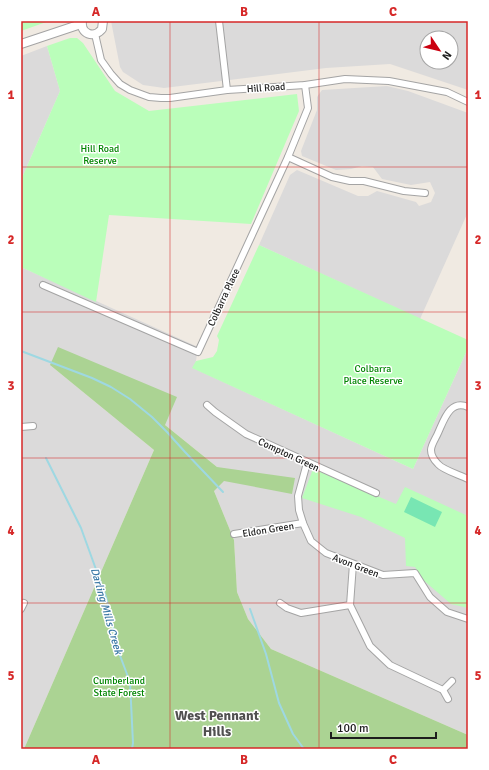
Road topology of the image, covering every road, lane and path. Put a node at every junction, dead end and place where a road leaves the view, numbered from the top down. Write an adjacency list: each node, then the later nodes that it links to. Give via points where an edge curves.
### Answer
1 (103, 21): 4 (street, via 102,29)
2 (219, 21): 7 (street)
3 (81, 22): 4 (street, via 87,33); 5 (street)
4 (95, 34): 7 (street, Hill Road, via 101,60 111,74 120,84 138,94 161,98)
5 (21, 44)
6 (305, 85): 7 (street, Hill Road); 8 (street, Hill Road, via 345,79 389,81 446,92); 9 (street, Colbarra Place, via 308,108)
7 (227, 90)
8 (468, 102)
9 (288, 157): 10 (street, via 332,177); 11 (street, Colbarra Place, via 198,352)
10 (425, 193)
11 (43, 285)
12 (207, 405): 16 (street, Compton Green, via 246,434)
13 (468, 407): 17 (street, via 455,406 450,410 431,449 432,456 439,466)
14 (33, 426): 15 (street)
15 (21, 427)
16 (307, 463): 18 (street, Compton Green); 19 (street, Avon Green, via 298,496)
17 (468, 479)
18 (376, 494)
19 (303, 523): 20 (street, Eldon Green); 21 (street, Avon Green, via 311,541 326,553)
20 (234, 534)
21 (353, 564): 23 (street); 24 (street, Avon Green, via 383,575 415,573 430,597 447,612)
22 (280, 603): 23 (street, via 301,613)
23 (350, 605): 26 (street, via 370,646 390,665)
24 (468, 619)
25 (452, 681): 26 (street)
26 (443, 690): 27 (street)
27 (448, 699)

